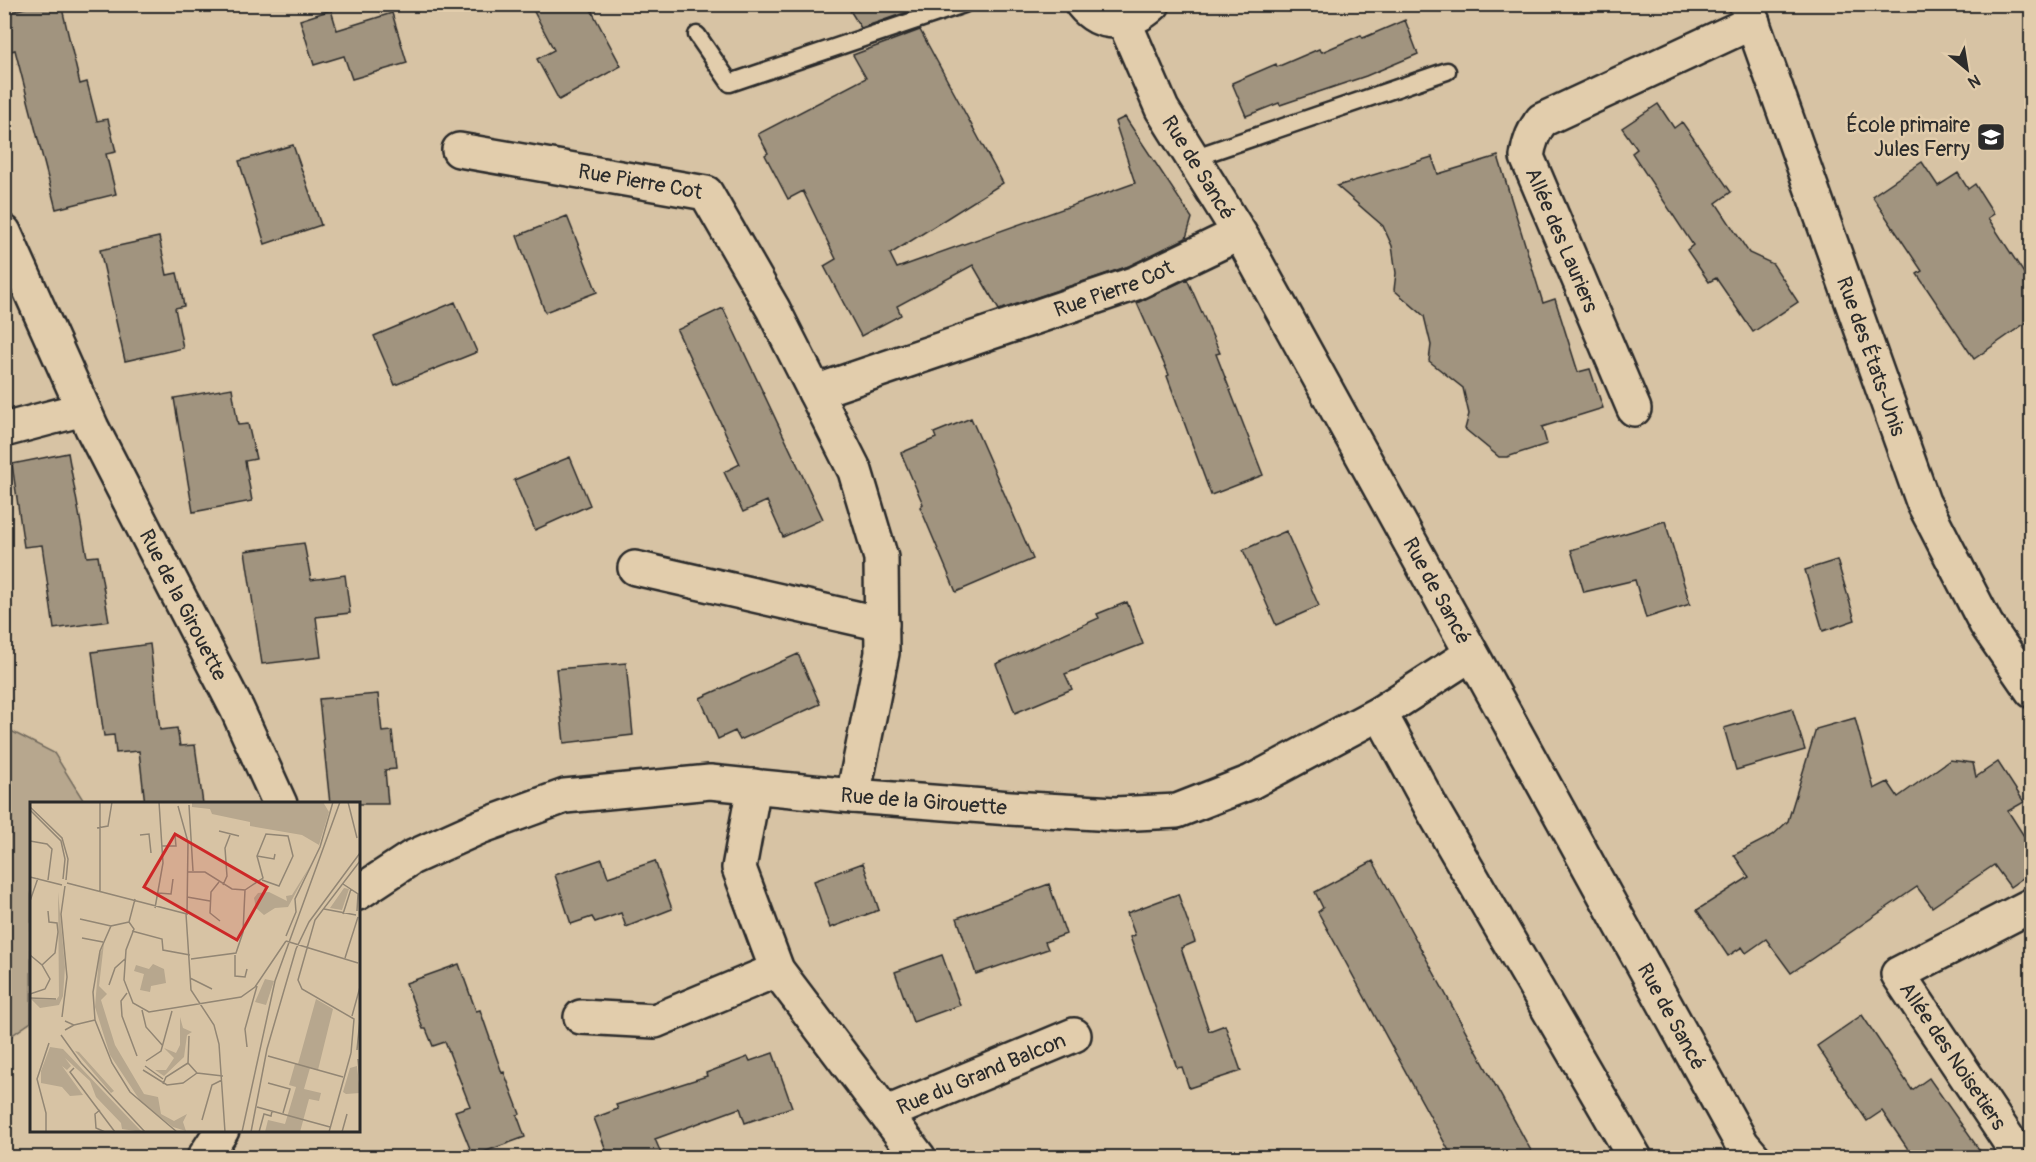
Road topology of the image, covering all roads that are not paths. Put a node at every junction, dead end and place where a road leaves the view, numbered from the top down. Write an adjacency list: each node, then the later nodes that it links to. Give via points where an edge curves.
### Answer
1 (964, 4): 6 (lane, via 730,83)
2 (1082, 4): 5 (street, via 1099,18)
3 (1153, 4): 5 (street, via 1142,14)
4 (1750, 13): 14 (street, Allée des Lauriers, via 1542,120 1529,144 1527,157); 19 (street, Rue des États-Unis, via 1923,502 1986,624)
5 (1124, 21): 9 (street, Rue de Sancé, via 1162,109)
6 (697, 36)
7 (1447, 71): 9 (lane)
8 (459, 150): 12 (street, Rue Pierre Cot, via 706,193 773,309)
9 (1193, 158): 11 (street, Rue de Sancé)
10 (4, 232): 13 (street, Rue de la Girouette)
11 (1238, 234): 12 (street, Rue Pierre Cot, via 1136,283); 18 (street, Rue de Sancé)
12 (815, 392): 17 (street, Rue Pierre Cot, via 855,471 881,558)
13 (83, 409): 15 (street); 23 (street, Rue de la Girouette, via 237,709)
14 (1634, 409)
15 (4, 430)
16 (635, 568): 17 (street)
17 (882, 624): 22 (street, Rue Pierre Cot, via 882,653)
18 (1471, 654): 20 (street, Rue de la Girouette); 35 (street, Rue de Sancé, via 1742,1143)
19 (2031, 692)
20 (1380, 713): 22 (street, Rue de la Girouette, via 1251,782 1177,811 1114,814); 34 (street)
21 (754, 786): 22 (street, Rue de la Girouette); 24 (street, Rue de la Girouette, via 710,782 565,796 411,858); 26 (street, Rue du Grand Balcon, via 739,868)
22 (853, 796)
23 (279, 802)
24 (360, 892)
25 (2031, 905): 31 (street, Allée des Noisetiers, via 1898,974)
26 (777, 970): 27 (street, via 655,1021); 29 (street, Rue du Grand Balcon)
27 (581, 1017)
28 (1074, 1035): 29 (street, Rue du Grand Balcon)
29 (887, 1113): 33 (street, Rue du Grand Balcon)
30 (221, 1132): 32 (street)
31 (2010, 1142)
32 (204, 1158)
33 (919, 1158)
34 (1635, 1158)
35 (1754, 1158)

